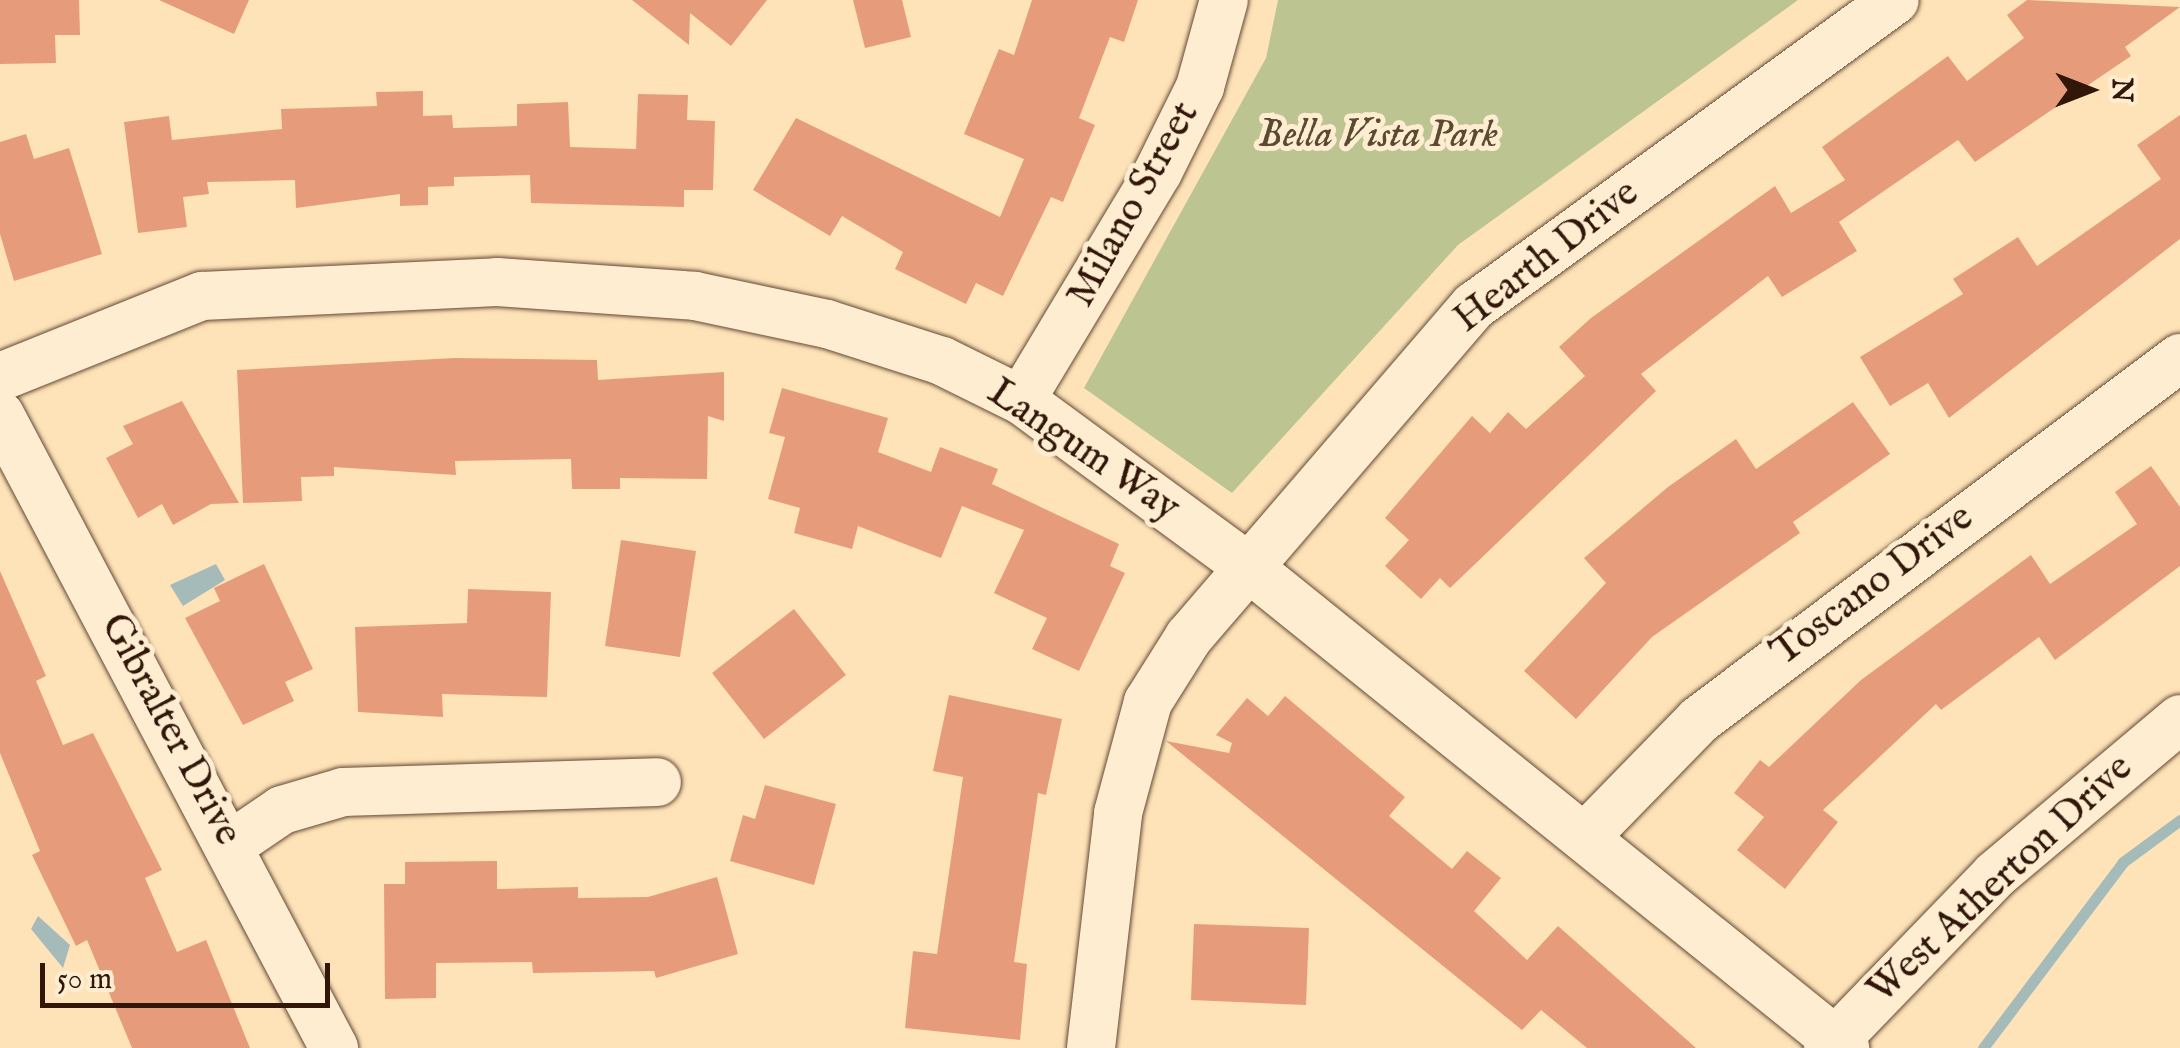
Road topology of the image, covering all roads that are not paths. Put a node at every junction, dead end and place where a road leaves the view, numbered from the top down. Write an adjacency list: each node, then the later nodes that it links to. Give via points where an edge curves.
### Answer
1 (1224, 0): 5 (street, Milano Street, via 1200,87 1158,172)
2 (1895, 0): 7 (street, Hearth Drive, via 1474,306)
3 (2180, 358): 10 (street, Toscano Drive, via 1699,720)
4 (0, 377): 5 (street, Langum Way, via 202,296 497,282 695,296 826,324 942,361)
5 (1021, 400): 7 (street, Langum Way)
6 (0, 415): 11 (street, Gibralter Drive)
7 (1248, 566): 10 (street, Langum Way); 14 (street, Hearth Drive, via 1148,702 1118,813)
8 (2180, 719): 12 (street, West Atherton Drive, via 1994,875)
9 (658, 782): 11 (street, via 343,792 282,810)
10 (1585, 837): 12 (street, Langum Way)
11 (232, 844): 13 (street, Gibralter Drive)
12 (1836, 1045)
13 (334, 1048)
14 (1092, 1048)

